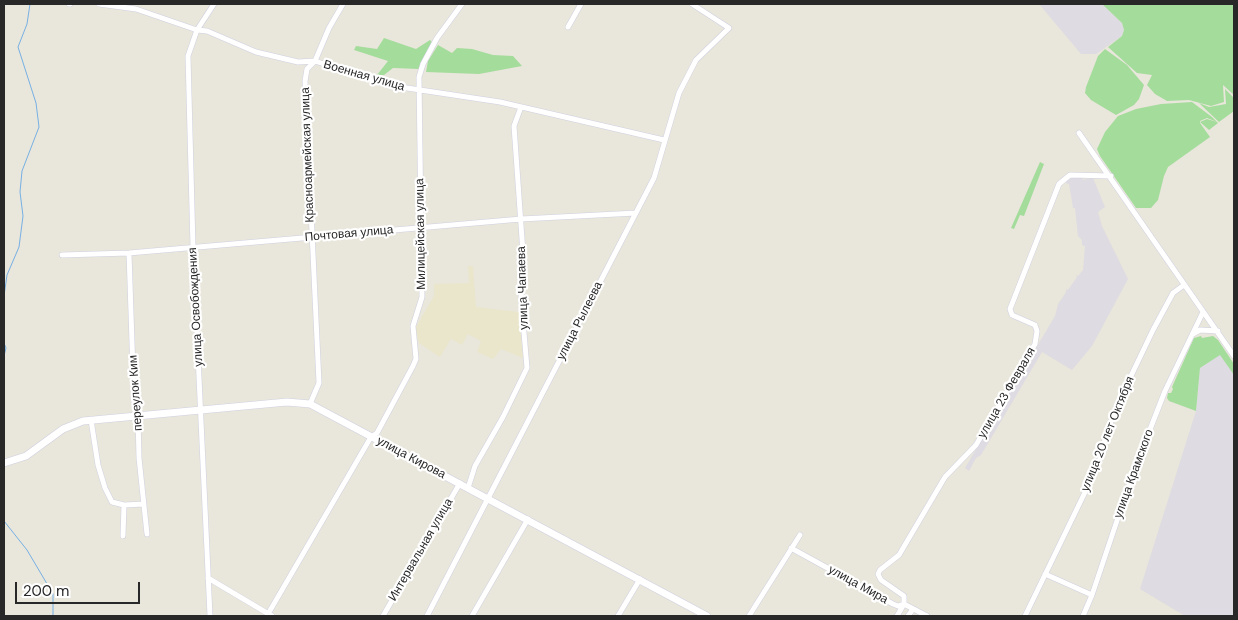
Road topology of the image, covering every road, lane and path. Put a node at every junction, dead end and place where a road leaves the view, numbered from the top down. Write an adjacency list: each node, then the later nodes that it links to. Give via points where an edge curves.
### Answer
1 (99, 4): 8 (street, Военная улица, via 136,9)
2 (214, 4): 8 (street, улица Освобождения)
3 (343, 4): 9 (street, Красноармейская улица)
4 (462, 4): 10 (street, Милицейская улица, via 423,64)
5 (581, 4): 7 (street)
6 (692, 4): 13 (street, улица Рылеева, via 729,28 696,60 679,93)
7 (568, 27)
8 (197, 30): 9 (street, Военная улица, via 207,30 256,52 298,62); 19 (street, улица Освобождения, via 188,56)
9 (315, 61): 10 (street, Военная улица, via 387,85); 18 (street, Красноармейская улица, via 307,70 305,82)
10 (418, 91): 11 (street, Военная улица); 17 (street, Милицейская улица)
11 (521, 107): 13 (street, Военная улица); 16 (street, улица Чапаева, via 514,126)
12 (1079, 133): 14 (street)
13 (664, 140): 15 (street, улица Рылеева, via 654,178)
14 (1111, 176): 22 (street); 47 (street, улица 23 Февраля, via 1070,175 1059,184 1010,310 1012,315 1030,321 1036,328 1031,352 976,445 945,478 899,555 878,574 881,580 904,596)
15 (636, 213): 16 (street, Почтовая улица); 35 (street, улица Рылеева)
16 (521, 219): 17 (street, Почтовая улица); 34 (street, улица Чапаева, via 521,297 527,368 475,466)
17 (422, 227): 18 (street, Почтовая улица); 31 (street, Милицейская улица, via 422,297 413,326 416,359 375,436)
18 (312, 238): 19 (street, Почтовая улица); 27 (street, Красноармейская улица, via 318,383)
19 (193, 247): 20 (street, Почтовая улица); 28 (street, улица Освобождения)
20 (129, 253): 21 (street, Почтовая улица); 29 (street, переулок Ким, via 133,383)
21 (62, 255)
22 (1184, 284): 23 (street); 43 (street, улица 20 лет Октября, via 1173,294 1118,402 1104,438 1103,452)
23 (1204, 312): 24 (street); 25 (street, улица Крамского)
24 (1218, 332): 25 (street, via 1200,330); 26 (street)
25 (1193, 334): 46 (street, улица Крамского, via 1133,473)
26 (1234, 356)
27 (310, 404): 28 (main road, улица Кирова, via 287,402); 31 (main road, улица Кирова)
28 (201, 410): 29 (main road, улица Кирова); 44 (street, улица Освобождения)
29 (138, 417): 30 (main road, улица Кирова); 36 (street, переулок Ким)
30 (91, 420): 32 (main road, улица Кирова, via 70,425 32,452); 37 (street, via 105,488 112,502)
31 (371, 437): 33 (main road, улица Кирова); 49 (street, Милицейская улица)
32 (4, 462)
33 (460, 483): 34 (main road, улица Кирова); 51 (street, Интервальная улица)
34 (468, 488): 35 (main road, улица Кирова)
35 (488, 498): 38 (main road, улица Кирова); 52 (street, улица Рылеева)
36 (144, 504): 37 (street); 39 (street, переулок Ким)
37 (124, 506): 41 (street)
38 (528, 519): 45 (main road, улица Кирова); 53 (street)
39 (147, 534)
40 (800, 535): 42 (street)
41 (123, 536)
42 (791, 548): 47 (street, улица Мира, via 892,604); 56 (street)
43 (1045, 574): 46 (street); 60 (street, улица 20 лет Октября)
44 (208, 578): 49 (street); 50 (street, улица Освобождения)
45 (640, 580): 54 (street); 55 (main road, улица Кирова)
46 (1092, 595): 61 (street, улица Крамского)
47 (904, 604): 48 (street, улица Мира); 57 (street)
48 (913, 609): 58 (street); 59 (street, улица Мира)
49 (270, 615)
50 (210, 616)
51 (383, 616)
52 (427, 616)
53 (472, 616)
54 (618, 616)
55 (707, 616)
56 (749, 616)
57 (897, 616)
58 (908, 616)
59 (927, 616)
60 (1025, 616)
61 (1083, 616)

